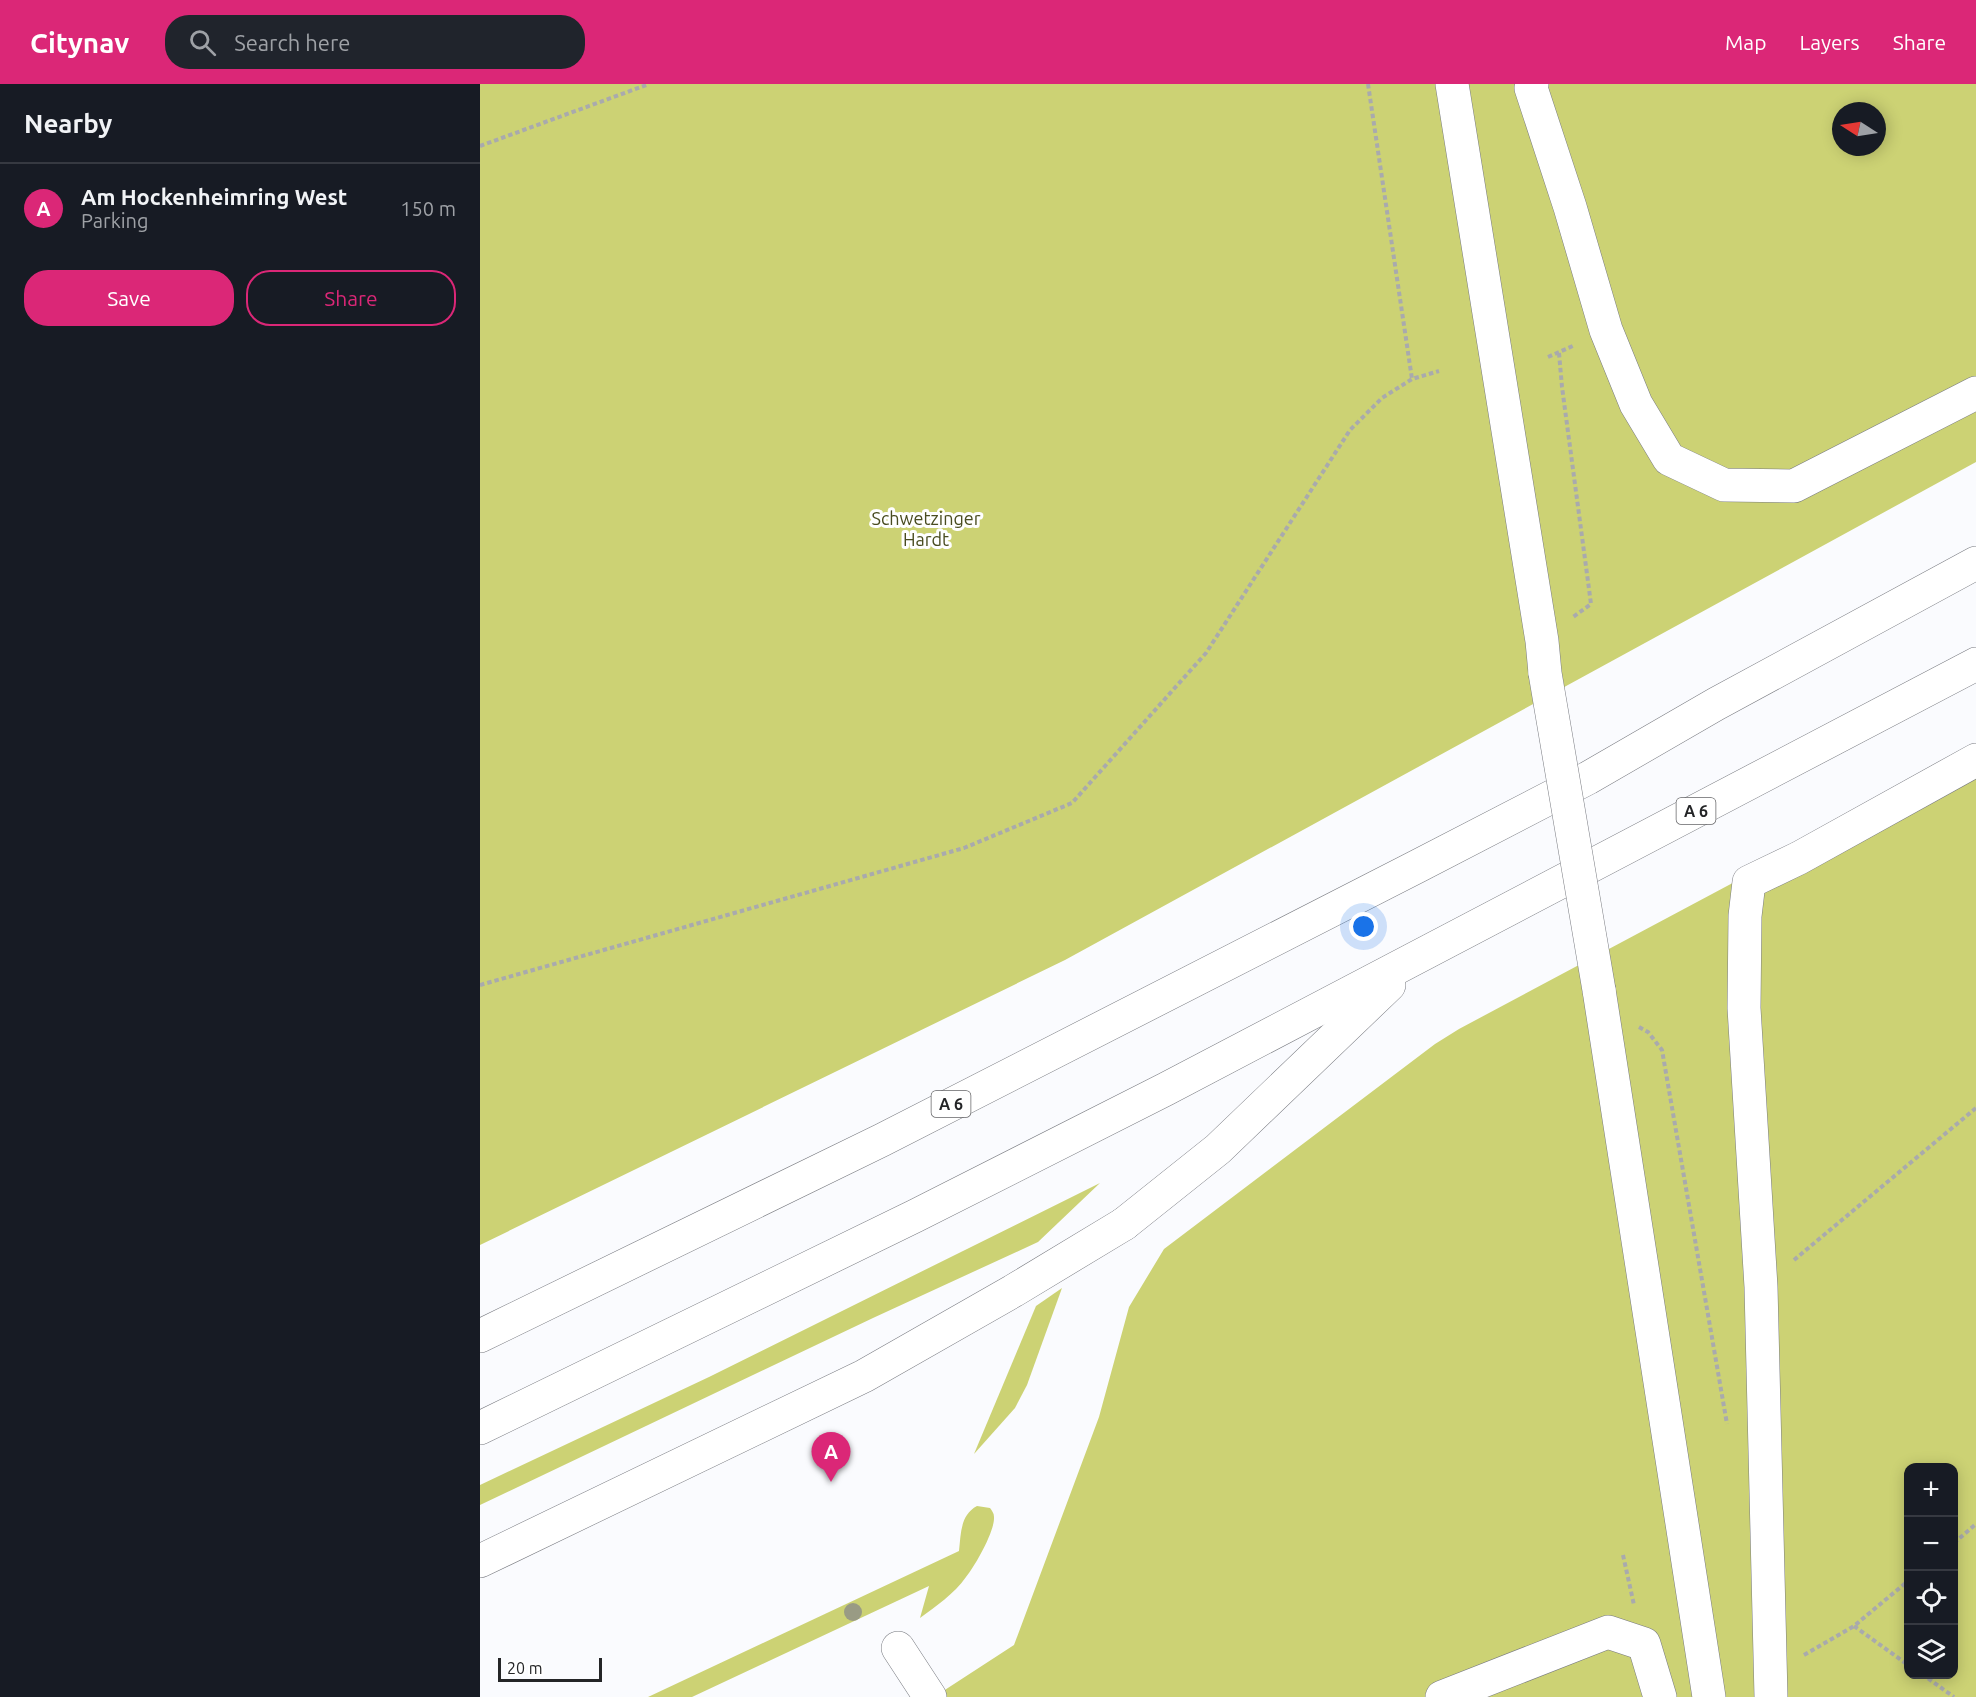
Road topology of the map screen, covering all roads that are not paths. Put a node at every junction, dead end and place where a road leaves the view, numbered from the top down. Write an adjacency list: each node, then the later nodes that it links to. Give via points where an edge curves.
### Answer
1 (1452, 84): 16 (main road, bridge)
2 (1532, 84): 3 (main road, via 1606,330 1636,404 1669,459 1724,485 1794,486)
3 (1976, 393)
4 (1976, 563): 8 (main road, A 6, via 1588,778 1429,861 882,1140)
5 (1976, 664): 7 (main road, A 6)
6 (1976, 760): 12 (main road, via 1749,882 1744,1008 1761,1287)
7 (1416, 958): 9 (main road, A 6, via 915,1216); 10 (main road, via 1218,1149 1125,1224 864,1376)
8 (480, 1336)
9 (480, 1428)
10 (480, 1561)
11 (898, 1648): 13 (main road)
12 (1771, 1686)
13 (930, 1697)
14 (1442, 1697): 15 (main road, via 1608,1632 1644,1644)
15 (1660, 1697)
16 (1709, 1697)

